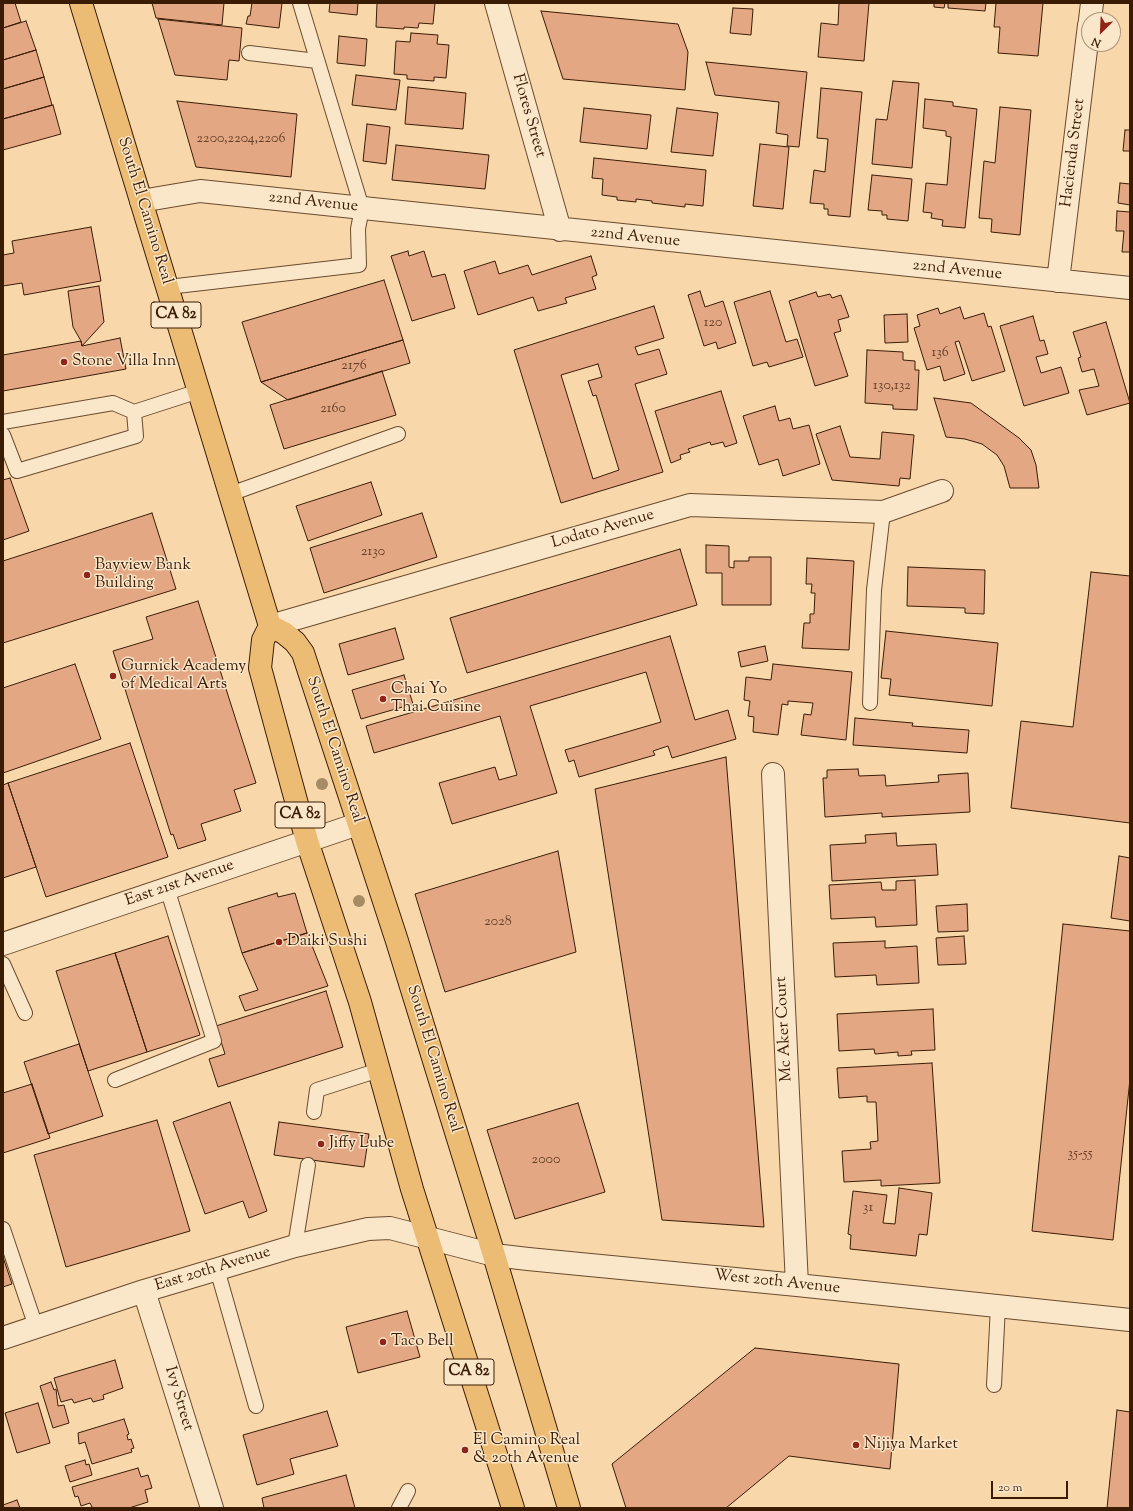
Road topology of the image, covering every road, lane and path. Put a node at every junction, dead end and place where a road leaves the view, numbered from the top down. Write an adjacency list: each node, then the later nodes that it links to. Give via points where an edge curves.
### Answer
1 (81, 3): 7 (main road, South El Camino Real / CA 82)
2 (300, 3): 6 (lane)
3 (496, 3): 9 (street, Flores Street)
4 (1086, 52): 10 (street, Hacienda Street)
5 (249, 53): 6 (lane)
6 (316, 61): 8 (lane)
7 (141, 201): 8 (street, 22nd Avenue, via 198,191); 11 (main road, South El Camino Real / CA 82)
8 (362, 208): 9 (street, 22nd Avenue); 11 (lane, via 358,229 359,265)
9 (560, 230): 10 (street, 22nd Avenue)
10 (1058, 281): 12 (street, 22nd Avenue)
11 (168, 287): 13 (main road, South El Camino Real / CA 82)
12 (1130, 288)
13 (199, 391): 14 (lane); 19 (main road, South El Camino Real / CA 82)
14 (134, 412): 15 (lane, via 113,403); 17 (lane, via 136,436 17,471)
15 (3, 422)
16 (398, 434): 19 (lane)
17 (3, 435)
18 (942, 491): 20 (street, Lodato Avenue)
19 (230, 494): 21 (main road, South El Camino Real / CA 82)
20 (883, 512): 21 (street, Lodato Avenue, via 690,505); 22 (lane, via 874,590)
21 (270, 626): 24 (main road, South El Camino Real, via 295,642 303,653); 25 (main road, CA 82, via 263,640 260,668)
22 (870, 703)
23 (773, 774): 39 (street, Mc Aker Court)
24 (358, 824): 25 (street, East 21st Avenue); 37 (main road, South El Camino Real)
25 (308, 841): 26 (street, East 21st Avenue); 30 (main road, CA 82)
26 (167, 888): 27 (street, East 21st Avenue); 31 (lane, via 214,1041)
27 (3, 944)
28 (3, 964): 29 (lane)
29 (25, 1013)
30 (379, 1070): 32 (lane, via 317,1090); 35 (main road, CA 82)
31 (115, 1080)
32 (314, 1112)
33 (308, 1165): 36 (lane)
34 (3, 1229): 43 (lane)
35 (427, 1237): 36 (street, East 20th Avenue, via 390,1228 368,1229); 37 (street, West 20th Avenue); 50 (main road, CA 82)
36 (295, 1246): 38 (street, East 20th Avenue)
37 (494, 1254): 39 (street, West 20th Avenue); 51 (main road, South El Camino Real)
38 (217, 1269): 40 (street, East 20th Avenue); 46 (lane)
39 (797, 1285): 41 (street, West 20th Avenue)
40 (144, 1291): 43 (street, East 20th Avenue); 48 (street, Ivy Street)
41 (998, 1306): 42 (street, West 20th Avenue); 45 (lane)
42 (1130, 1320)
43 (36, 1327): 44 (street, East 20th Avenue)
44 (3, 1338)
45 (994, 1385)
46 (256, 1406)
47 (408, 1491): 49 (lane)
48 (212, 1508)
49 (399, 1508)
50 (512, 1508)
51 (569, 1508)

